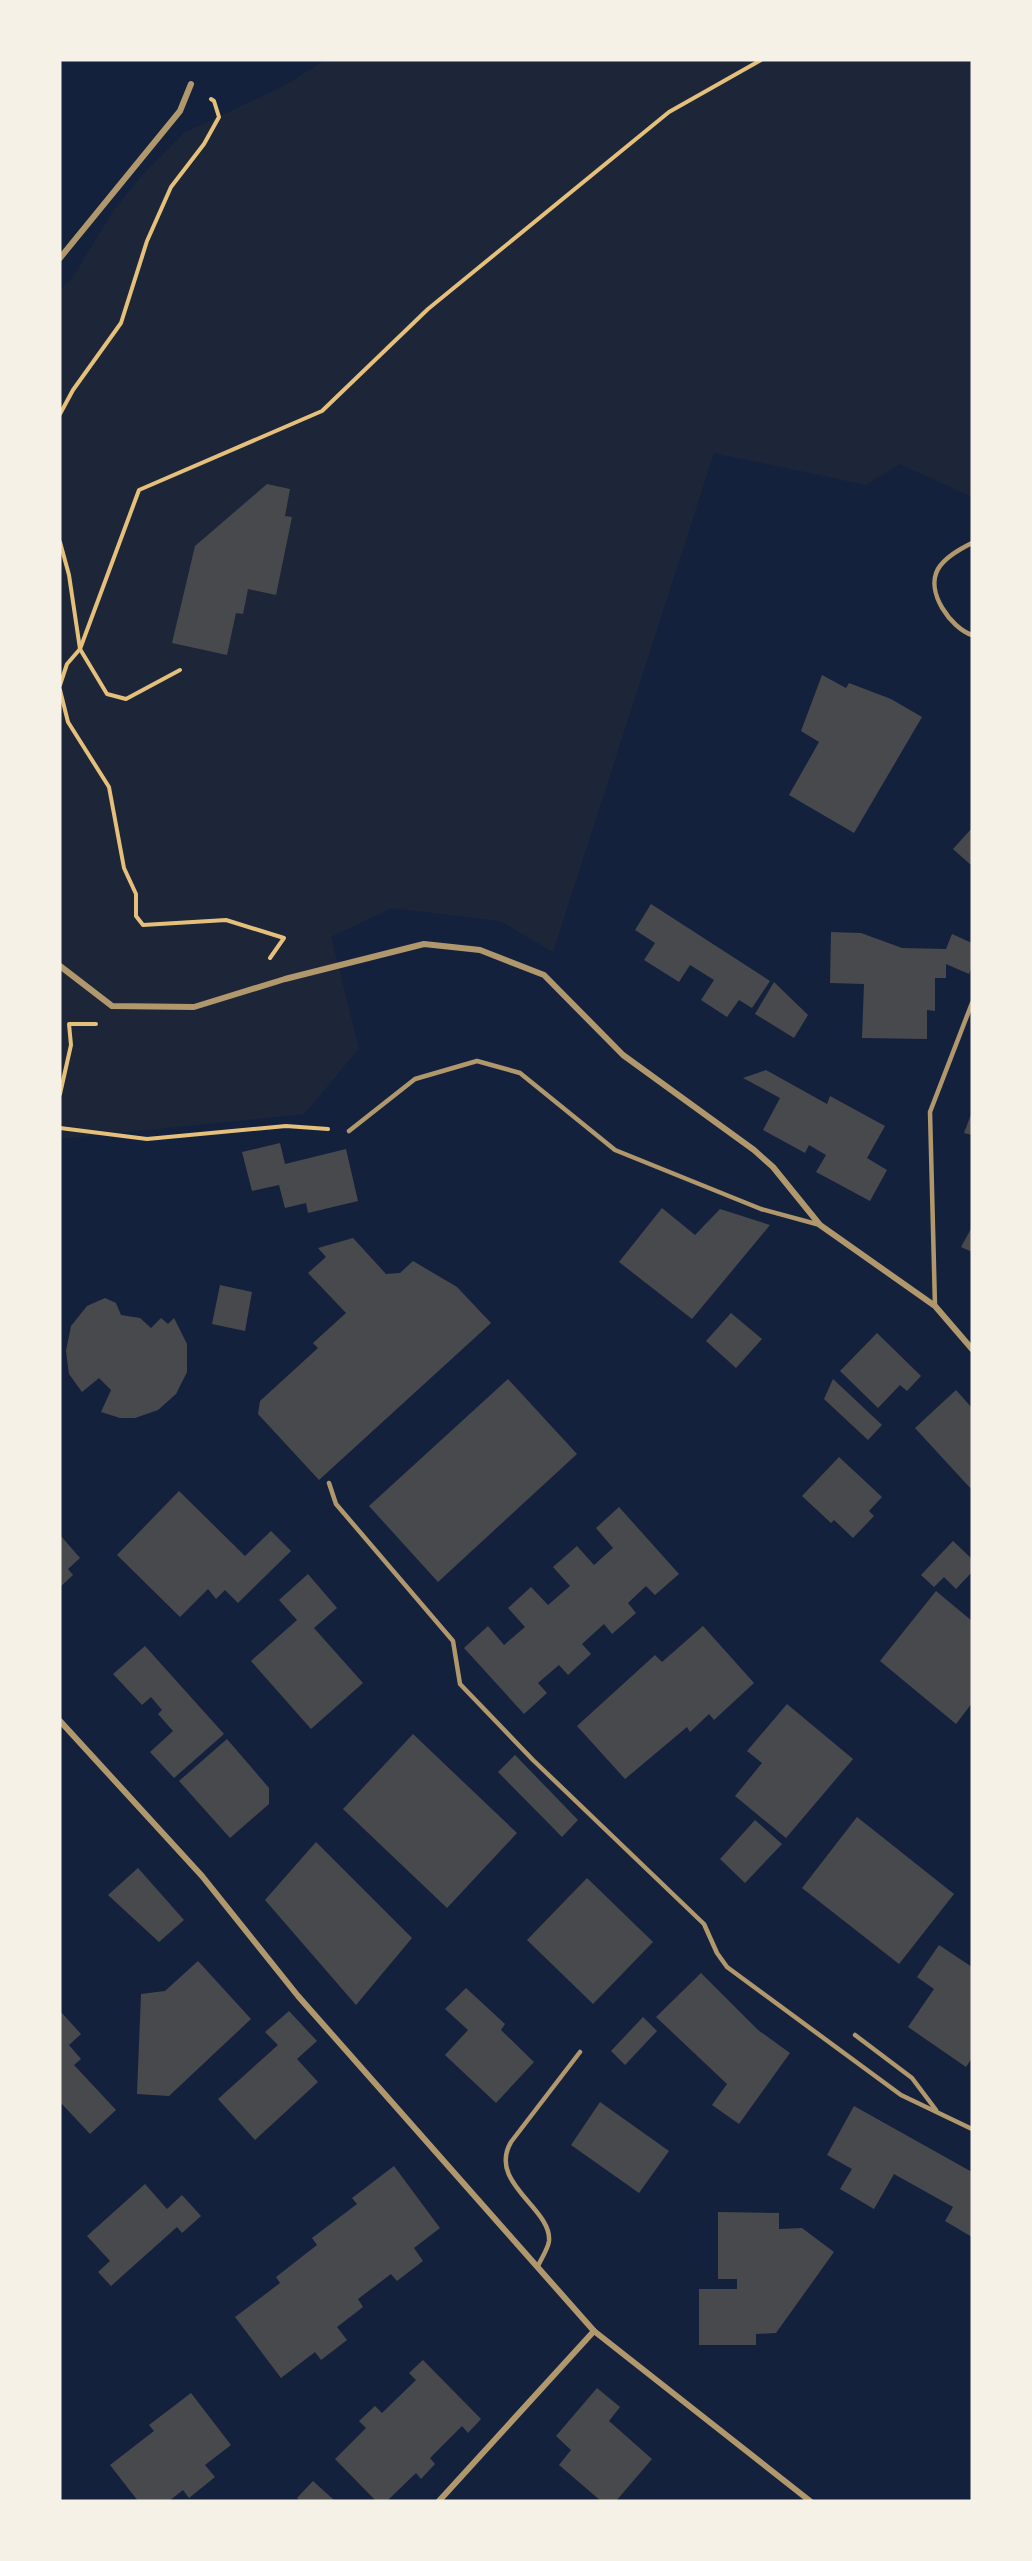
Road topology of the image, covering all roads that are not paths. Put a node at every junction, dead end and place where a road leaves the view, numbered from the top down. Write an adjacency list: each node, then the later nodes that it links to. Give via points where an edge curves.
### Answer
1 (191, 84): 2 (street, via 180,111)
2 (60, 258)
3 (972, 543): 4 (lane, via 946,560 934,579 947,615 955,626)
4 (972, 635)
5 (60, 966): 8 (street, via 112,1006 194,1007 424,944 480,950 544,975 623,1055 773,1167)
6 (972, 1003): 9 (lane, via 930,1112)
7 (349, 1131): 8 (lane, via 415,1079 477,1061 520,1073 615,1150 761,1209)
8 (820, 1225): 9 (street)
9 (935, 1306): 10 (street)
10 (972, 1349)
11 (329, 1483): 15 (lane, via 336,1504 453,1641 459,1684 704,1924 727,1966 870,2074 901,2095)
12 (60, 1721): 17 (street, via 202,1876 298,1996)
13 (855, 2035): 15 (lane, via 912,2078)
14 (580, 2052): 17 (lane, via 505,2155 508,2174 548,2230 549,2244)
15 (938, 2112): 16 (lane)
16 (972, 2129)
17 (538, 2266): 18 (street)
18 (594, 2331): 19 (street); 20 (street)
19 (440, 2501)
20 (810, 2501)

